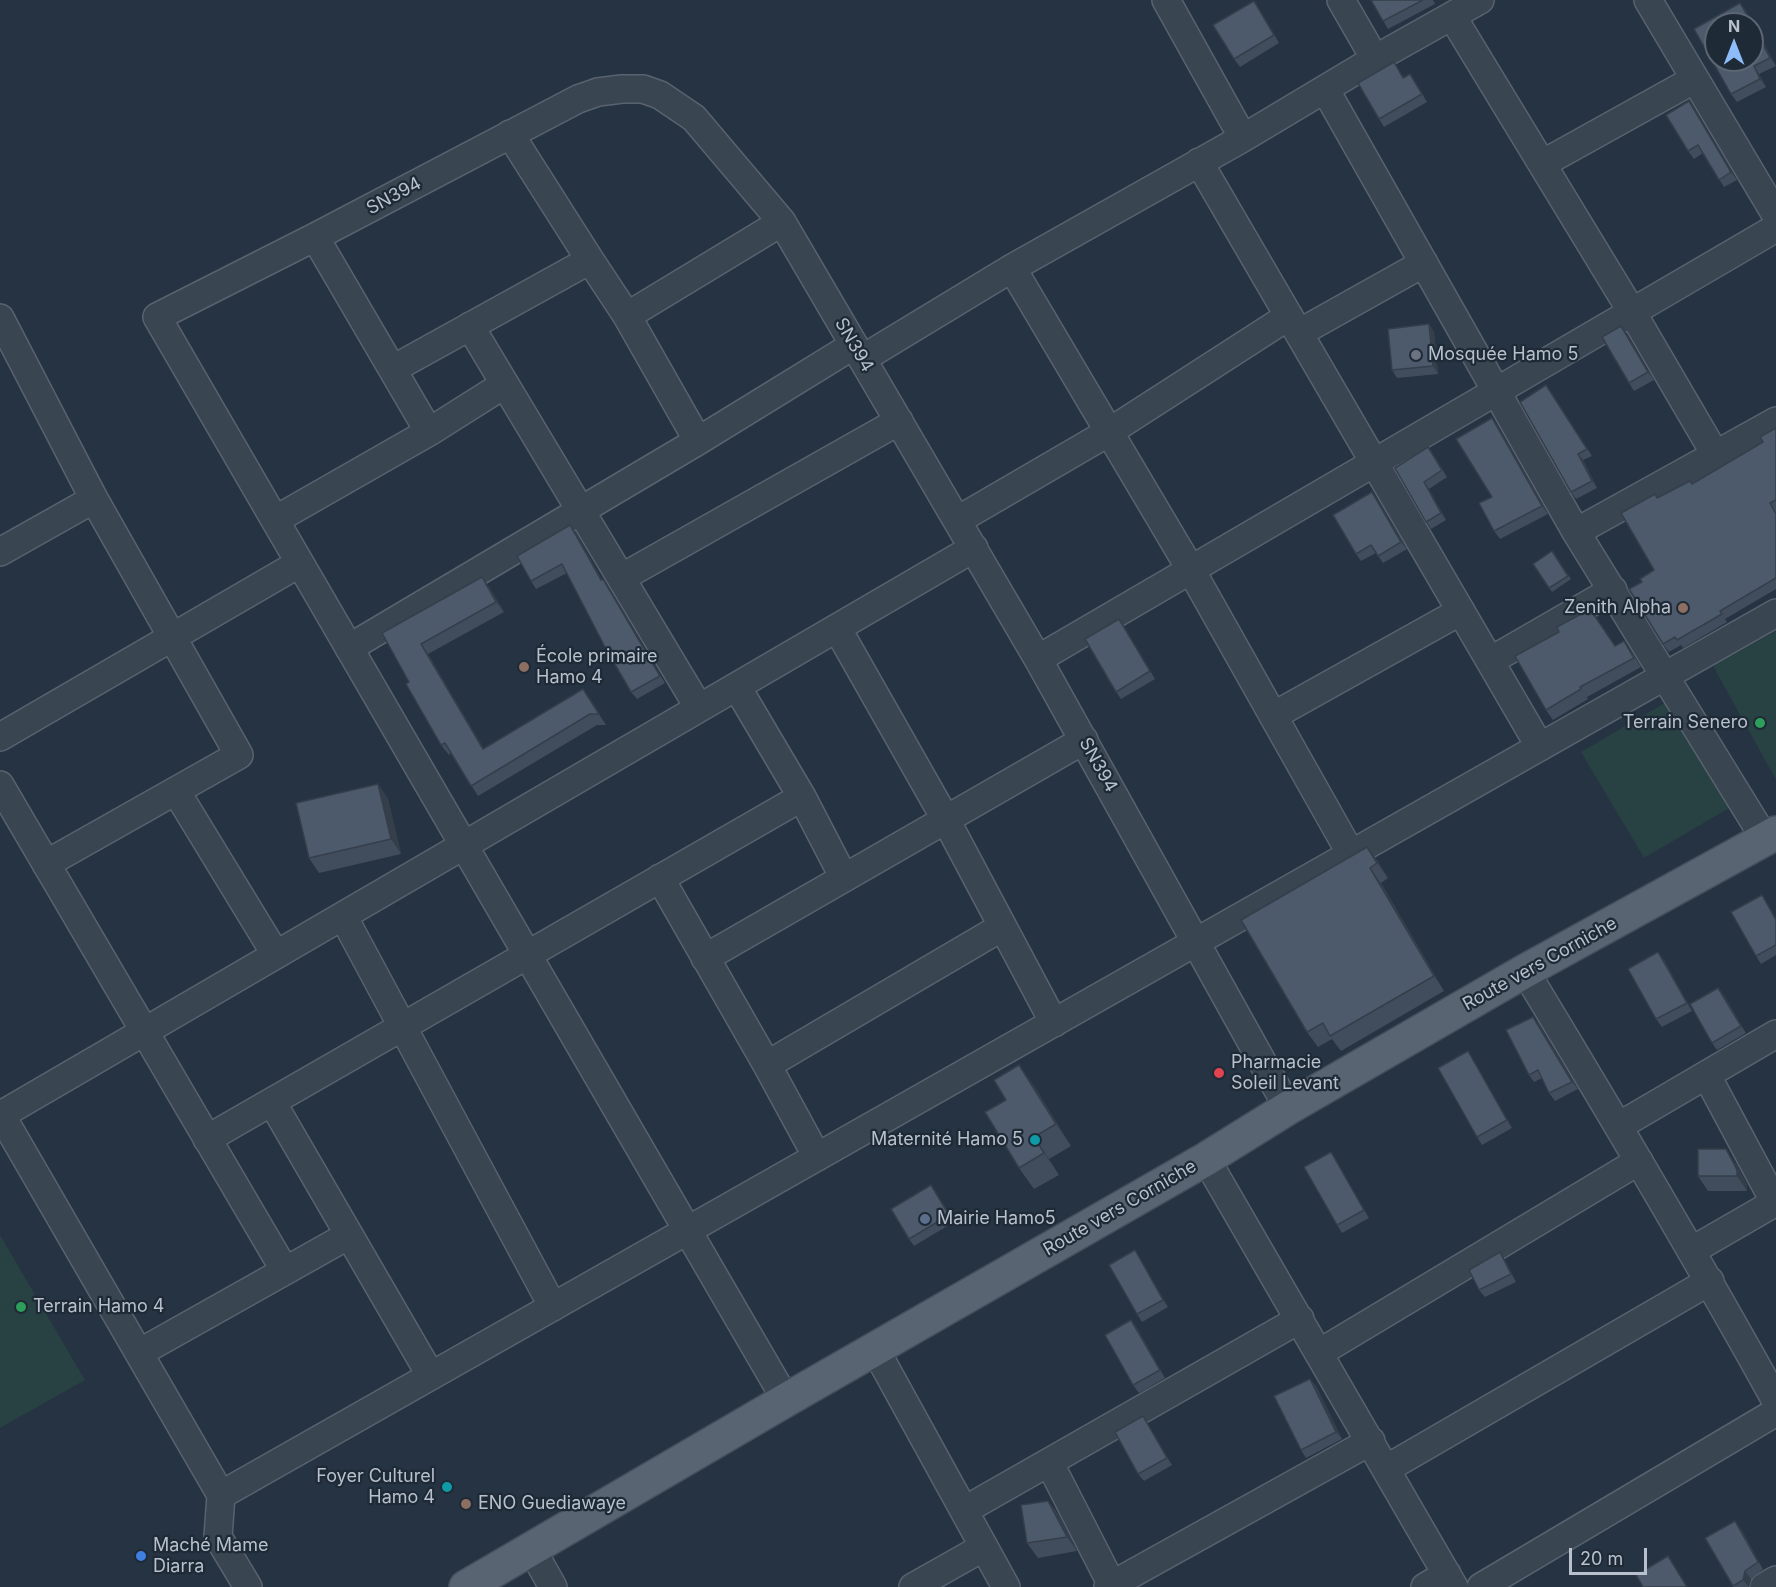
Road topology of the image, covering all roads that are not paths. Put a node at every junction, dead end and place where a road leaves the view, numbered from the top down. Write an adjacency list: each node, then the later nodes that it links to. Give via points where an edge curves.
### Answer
1 (1166, 0): 10 (street)
2 (1341, 0): 6 (street)
3 (1480, 0): 5 (street)
4 (1648, 0): 7 (street)
5 (1452, 16): 6 (street); 12 (street)
6 (1375, 59): 8 (street)
7 (1695, 79): 12 (street); 13 (street)
8 (1325, 89): 10 (street); 18 (street)
9 (510, 134): 14 (street, SN394, via 598,92 643,89 660,95 694,118); 16 (street, SN394); 17 (street)
10 (1243, 138): 11 (street)
11 (1199, 162): 19 (street); 23 (street)
12 (1542, 164): 20 (street)
13 (1776, 215)
14 (782, 222): 21 (street); 25 (street, SN394)
15 (1776, 228): 20 (street)
16 (315, 237): 26 (street); 38 (street, SN394, via 157,317)
17 (590, 260): 21 (street); 24 (street)
18 (1424, 263): 23 (street); 28 (street)
19 (1012, 268): 25 (street); 32 (street)
20 (1632, 312): 28 (street); 34 (street)
21 (627, 316): 33 (street)
22 (0, 318): 36 (street)
23 (1294, 325): 32 (street); 35 (street)
24 (470, 326): 26 (street); 27 (street)
25 (858, 352): 29 (street, SN394); 33 (street)
26 (393, 369): 31 (street)
27 (504, 384): 31 (street); 37 (street)
28 (1497, 391): 35 (street); 40 (street)
29 (899, 421): 39 (street, SN394); 45 (street)
30 (1776, 421): 34 (street)
31 (429, 432): 38 (street)
32 (1109, 432): 39 (street); 44 (street)
33 (698, 441): 37 (street)
34 (1715, 453): 40 (street)
35 (1374, 463): 44 (street); 47 (street)
36 (94, 499): 42 (street); 50 (street)
37 (580, 510): 45 (street); 51 (street)
38 (275, 520): 43 (street)
39 (958, 520): 41 (street, SN394)
40 (1576, 532): 46 (street)
41 (974, 548): 49 (street); 52 (street, SN394)
42 (0, 552)
43 (300, 564): 50 (street); 51 (street)
44 (1191, 570): 52 (street); 57 (street)
45 (621, 578): 56 (street)
46 (1613, 590): 53 (street); 54 (street)
47 (1461, 611): 53 (street); 57 (street)
48 (1776, 613): 54 (street)
49 (837, 628): 55 (street); 64 (street)
50 (173, 637): 58 (street); 62 (street, via 239,755)
51 (349, 648): 66 (street)
52 (1038, 659): 59 (street, SN394)
53 (1490, 661): 60 (street)
54 (1665, 676): 60 (street); 65 (street)
55 (736, 687): 56 (street); 63 (street)
56 (699, 708): 66 (street)
57 (1273, 716): 67 (street)
58 (0, 737)
59 (1083, 740): 64 (street); 73 (street, SN394)
60 (1540, 747): 67 (street)
61 (0, 786): 68 (street)
62 (176, 791): 68 (street); 74 (street)
63 (802, 797): 69 (street); 70 (street)
64 (946, 820): 70 (street); 72 (street)
65 (1770, 836): 77 (main road, Route vers Corniche)
66 (464, 846): 71 (street); 75 (street)
67 (1351, 854): 73 (street)
68 (46, 864): 80 (street)
69 (660, 878): 75 (street); 76 (street)
70 (844, 878): 76 (street)
71 (343, 916): 74 (street); 79 (street)
72 (1002, 927): 78 (street); 82 (street)
73 (1197, 942): 78 (street); 85 (street, SN394)
74 (276, 955): 80 (street)
75 (527, 955): 79 (street); 93 (street)
76 (705, 958): 82 (street)
77 (1525, 970): 85 (main road, Route vers Corniche); 87 (street)
78 (1054, 1023): 89 (street)
79 (403, 1027): 84 (street); 98 (street)
80 (144, 1031): 86 (street); 88 (street)
81 (1776, 1034): 83 (street)
82 (767, 1065): 89 (street)
83 (1707, 1076): 87 (street); 92 (street)
84 (272, 1102): 88 (street); 94 (street)
85 (1288, 1108): 90 (main road, Route vers Corniche)
86 (1, 1114): 101 (street)
87 (1619, 1126): 91 (street)
88 (207, 1139): 96 (street)
89 (817, 1157): 93 (street)
90 (1206, 1159): 99 (street); 100 (main road, Route vers Corniche)
91 (1640, 1161): 95 (street); 102 (street)
92 (1776, 1202): 95 (street)
93 (687, 1231): 98 (street); 104 (street)
94 (349, 1235): 96 (street); 103 (street)
95 (1692, 1251): 97 (street)
96 (285, 1271): 101 (street)
97 (1710, 1281): 105 (street); 109 (street)
98 (553, 1307): 103 (street)
99 (1300, 1319): 102 (street); 108 (street)
100 (875, 1349): 104 (main road, Route vers Corniche); 111 (street)
101 (139, 1353): 110 (street)
102 (1319, 1353): 107 (street)
103 (431, 1376): 110 (street)
104 (786, 1400): 113 (main road, Route vers Corniche)
105 (1776, 1401)
106 (1776, 1412): 122 (street)
107 (1371, 1441): 109 (street); 116 (street)
108 (1049, 1462): 111 (street); 116 (street)
109 (1386, 1469): 115 (street)
110 (221, 1495): 117 (street, via 218,1537)
111 (965, 1510): 112 (street)
112 (984, 1547): 120 (street); 121 (street)
113 (531, 1548): 118 (main road, Route vers Corniche); 119 (street)
114 (1776, 1580): 123 (street)
115 (1442, 1583)
116 (1111, 1586)
117 (248, 1587)
118 (466, 1587)
119 (554, 1587)
120 (913, 1587)
121 (1006, 1587)
122 (1481, 1587)
123 (1764, 1587)

